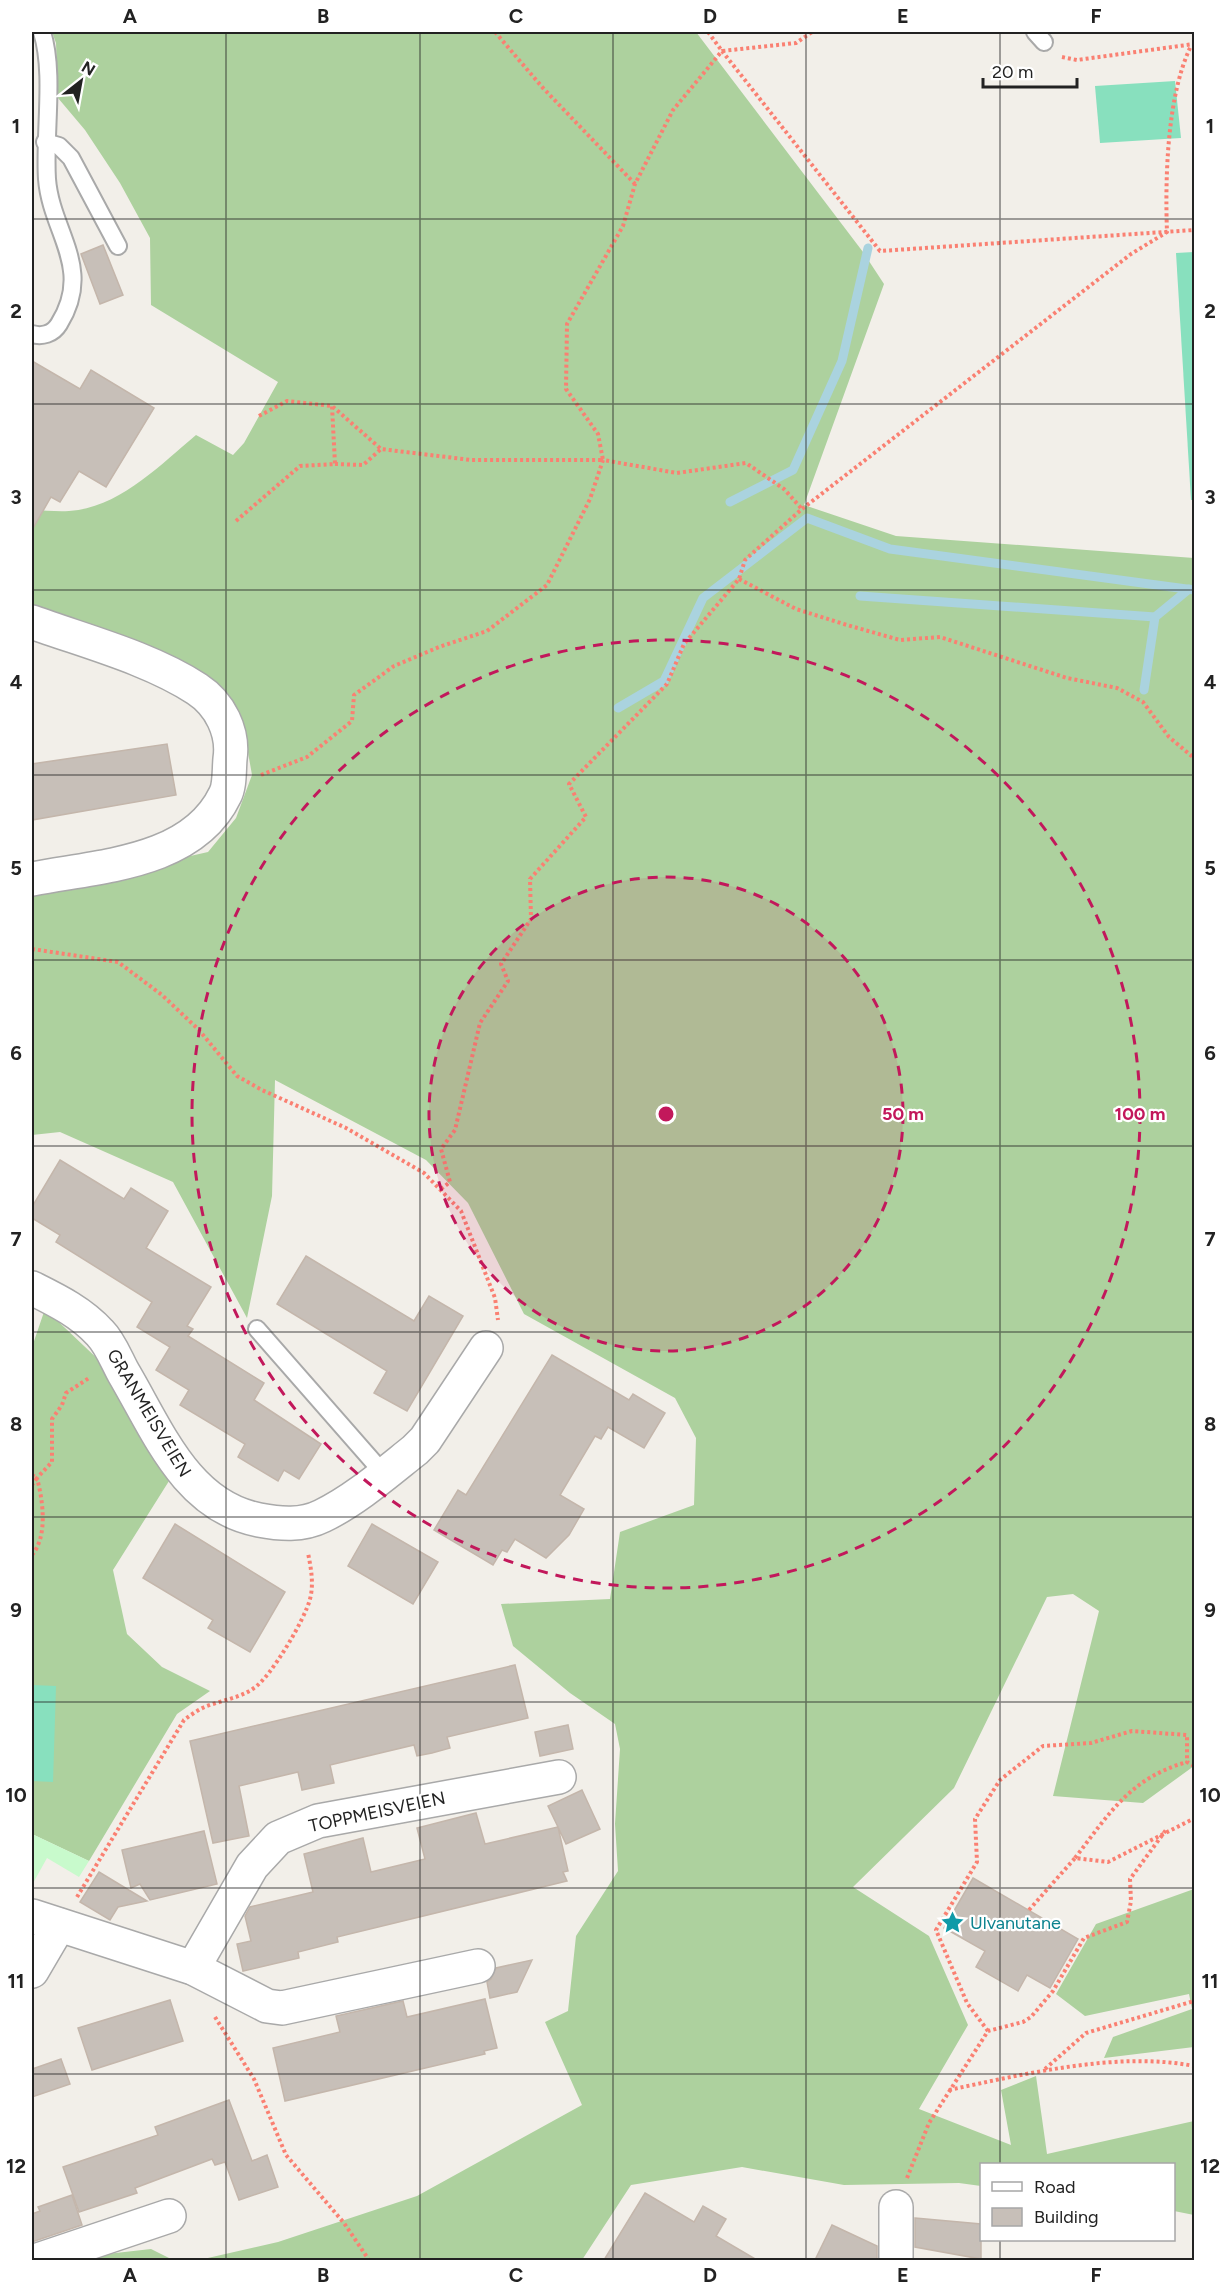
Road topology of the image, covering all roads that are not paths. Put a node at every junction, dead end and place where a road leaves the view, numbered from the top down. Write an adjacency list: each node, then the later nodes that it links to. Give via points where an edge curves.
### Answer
1 (42, 32): 2 (lane, via 48,62)
2 (45, 142): 3 (lane, via 59,146 71,158); 4 (lane, via 48,187 68,246 73,277 68,309 55,330 40,337)
3 (118, 246)
4 (32, 334)
5 (32, 622): 6 (street, via 163,670 199,690 222,714 232,747 226,794 199,831 168,849 130,860)
6 (32, 879)
7 (32, 1288): 10 (street, GRANMEISVEIEN, via 78,1313 101,1334 180,1469 198,1490 238,1516 300,1524 321,1517)
8 (257, 1329): 10 (lane)
9 (486, 1348): 10 (street, GRANMEISVEIEN, via 425,1440)
10 (384, 1474)
11 (559, 1777): 14 (street, TOPPMEISVEIEN, via 318,1821 278,1838 252,1866)
12 (45, 1921): 14 (street); 15 (street)
13 (478, 1966): 14 (street, via 282,2008 267,2006)
14 (193, 1968)
15 (32, 1971)
16 (896, 2206): 19 (street)
17 (169, 2216): 18 (street)
18 (38, 2260)
19 (896, 2260)

